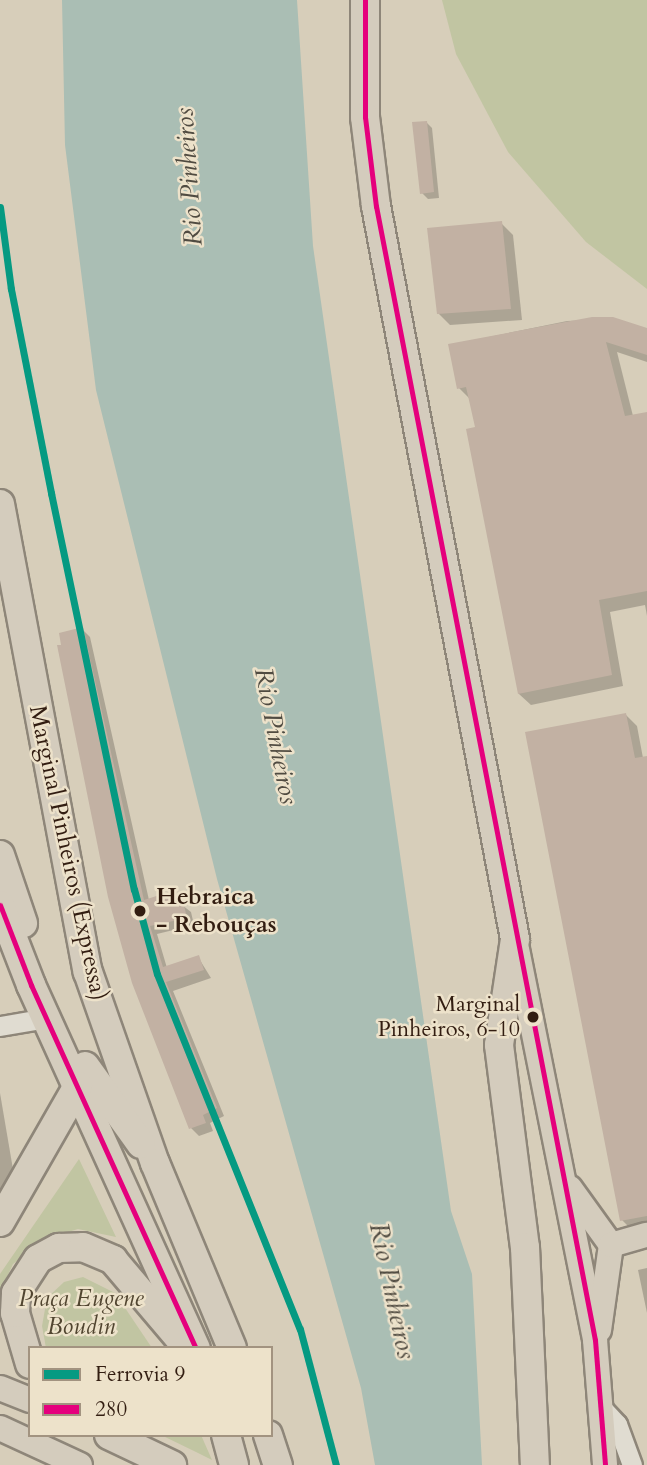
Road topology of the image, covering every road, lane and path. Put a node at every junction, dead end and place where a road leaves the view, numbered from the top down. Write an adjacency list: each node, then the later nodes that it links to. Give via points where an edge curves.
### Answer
1 (365, 0): 5 (highway, via 365,117 376,206)
2 (0, 504): 9 (highway, Marginal Pinheiros (Expressa), via 86,959)
3 (0, 855): 9 (highway, via 71,1042 103,1095)
4 (0, 905): 6 (highway)
5 (514, 939): 10 (main road); 30 (highway, via 499,1045 526,1247)
6 (47, 1018): 7 (street); 8 (highway)
7 (0, 1026)
8 (78, 1086): 11 (highway); 16 (highway)
9 (155, 1163): 17 (highway, Marginal Pinheiros (Expressa))
10 (563, 1178): 13 (main road); 14 (main road)
11 (0, 1222)
12 (647, 1235): 13 (main road)
13 (611, 1245): 14 (main road)
14 (595, 1340): 21 (main road)
15 (186, 1346): 18 (highway, via 113,1260 83,1247 59,1248 38,1259 16,1293 15,1313)
16 (195, 1346)
17 (231, 1346)
18 (28, 1357)
19 (0, 1388): 20 (main road)
20 (28, 1399)
21 (600, 1406): 31 (main road); 32 (street, via 617,1424)
22 (0, 1429): 26 (main road)
23 (113, 1437): 27 (highway)
24 (227, 1437): 28 (highway)
25 (269, 1437): 29 (highway)
26 (80, 1465)
27 (172, 1465)
28 (234, 1465)
29 (278, 1465)
30 (535, 1465)
31 (605, 1465)
32 (632, 1465)

